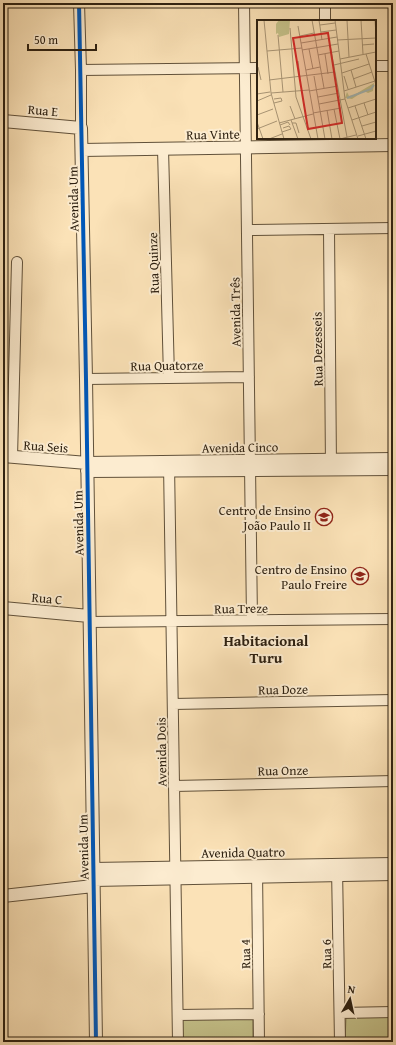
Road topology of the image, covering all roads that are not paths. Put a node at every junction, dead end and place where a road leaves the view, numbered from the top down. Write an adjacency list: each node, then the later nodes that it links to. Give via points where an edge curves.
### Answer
1 (79, 3): 9 (street, Avenida Um)
2 (244, 3): 7 (street, Avenida Três)
3 (325, 3): 4 (street)
4 (325, 20)
5 (376, 66): 6 (street)
6 (393, 66)
7 (245, 68): 8 (street); 9 (street); 13 (street, Avenida Três)
8 (257, 68)
9 (81, 70): 11 (street, Avenida Um)
10 (3, 121): 11 (street, Rua E)
11 (81, 128): 15 (street, Avenida Um)
12 (393, 145): 13 (street, Rua Vinte)
13 (246, 148): 14 (street, Rua Vinte); 18 (street, Avenida Três)
14 (163, 149): 15 (street, Rua Vinte); 20 (street, Rua Quinze)
15 (82, 150): 22 (street, Avenida Um)
16 (393, 228): 17 (street)
17 (329, 229): 18 (street); 25 (street, Rua Dezesseis)
18 (247, 230): 21 (street, Avenida Três)
19 (17, 262): 23 (street)
20 (169, 377): 21 (street, Rua Quatorze); 22 (street, Rua Quatorze)
21 (249, 377): 27 (street, Avenida Três)
22 (86, 379): 28 (street, Avenida Um)
23 (8, 457): 28 (street, Rua Seis)
24 (393, 459): 25 (street, Avenida Cinco)
25 (331, 465): 27 (street, Avenida Cinco); 29 (street, Avenida Cinco)
26 (169, 466): 27 (street, Avenida Cinco); 28 (street, Avenida Cinco); 34 (street, Avenida Dois)
27 (250, 466): 33 (street, Avenida Três)
28 (87, 467): 31 (street, Avenida Um)
29 (393, 469)
30 (3, 608): 31 (street, Rua C)
31 (89, 619): 34 (street, Rua Treze); 44 (street, Avenida Um)
32 (393, 619): 33 (street, Rua Treze)
33 (252, 620): 34 (street, Rua Treze)
34 (172, 621): 36 (street, Avenida Dois)
35 (393, 700): 36 (street, Rua Doze)
36 (173, 704): 38 (street, Avenida Dois)
37 (393, 781): 38 (street, Rua Onze)
38 (174, 786): 42 (street, Avenida Dois)
39 (393, 864): 40 (street, Avenida Quatro)
40 (337, 870): 41 (street, Avenida Quatro); 43 (street, Avenida Quatro); 47 (street, Rua 6)
41 (257, 871): 42 (street, Avenida Quatro); 48 (street, Rua 4)
42 (176, 873): 44 (street, Avenida Quatro); 49 (street, Avenida Dois)
43 (393, 874)
44 (93, 878): 45 (street, Avenida Quatro); 50 (street, Avenida Um)
45 (3, 896)
46 (393, 1012): 47 (street)
47 (340, 1013): 53 (street, Rua 6)
48 (259, 1014): 49 (street); 52 (street, Rua 4)
49 (178, 1015): 51 (street, Avenida Dois)
50 (96, 1042)
51 (178, 1042)
52 (259, 1042)
53 (340, 1042)

